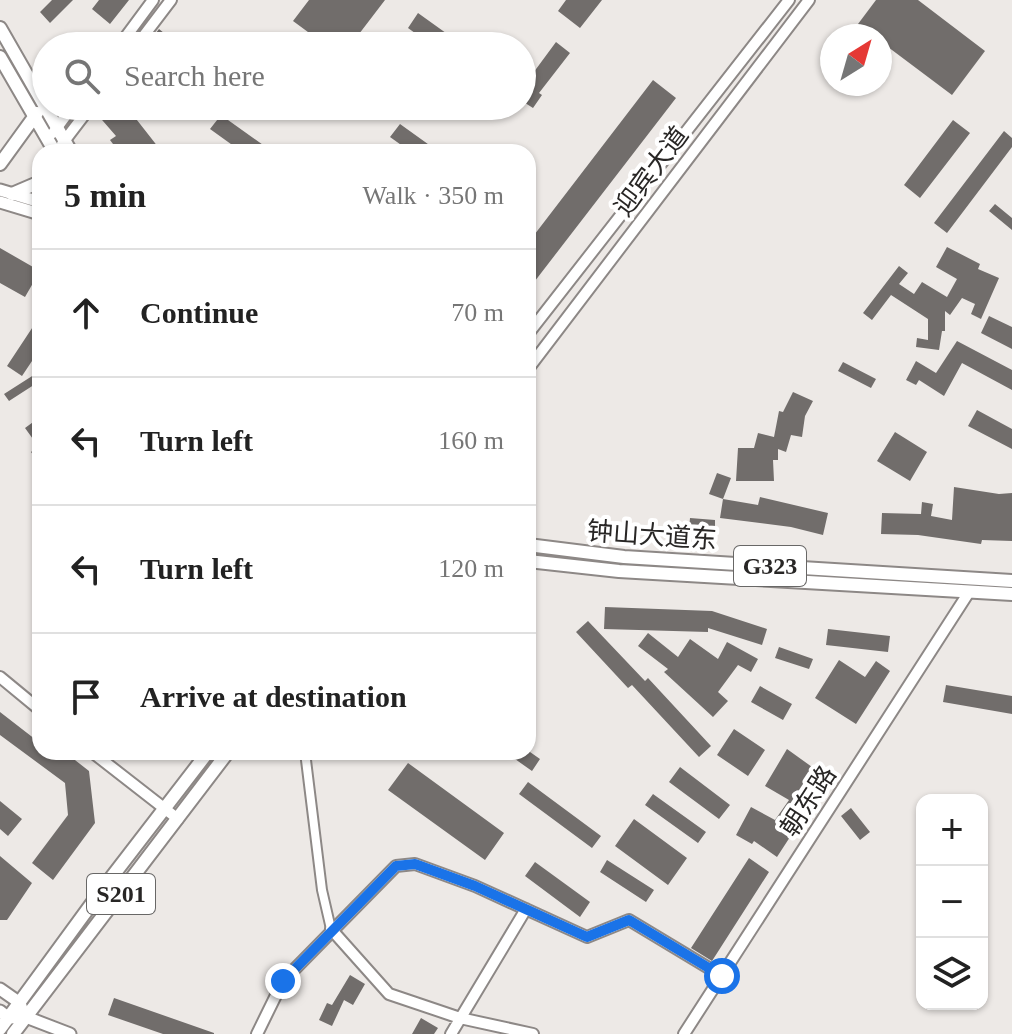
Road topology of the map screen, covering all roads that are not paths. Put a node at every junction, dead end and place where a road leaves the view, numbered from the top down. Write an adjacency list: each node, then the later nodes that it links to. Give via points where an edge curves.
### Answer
1 (153, 0): 6 (street)
2 (171, 0): 7 (street)
3 (789, 0): 27 (street, 迎宾大道)
4 (809, 0): 28 (street, 迎宾大道)
5 (0, 28): 9 (main road)
6 (129, 32)
7 (147, 32)
8 (0, 57): 10 (main road)
9 (32, 83)
10 (32, 113)
11 (32, 120): 21 (main road)
12 (36, 120): 17 (main road)
13 (53, 120): 16 (main road)
14 (63, 120): 16 (street)
15 (83, 120): 20 (street)
16 (57, 128): 17 (street); 19 (main road)
17 (47, 140): 18 (main road)
18 (50, 144)
19 (67, 144)
20 (69, 144)
21 (0, 164)
22 (32, 184): 23 (main road)
23 (6, 192): 24 (main road)
24 (32, 200)
25 (0, 202): 26 (main road)
26 (32, 212)
27 (536, 324)
28 (536, 358)
29 (536, 546): 31 (main road, 钟山大道东 / G323, via 624,557)
30 (536, 562): 32 (main road, 钟山大道东 / G323)
31 (1012, 581)
32 (969, 592): 33 (main road, 钟山大道东 / G323); 44 (street, 朝东路)
33 (1012, 594)
34 (0, 677): 35 (street)
35 (32, 703)
36 (102, 760): 40 (street)
37 (202, 760): 40 (main road, S201)
38 (222, 760): 41 (main road, S201)
39 (306, 760): 43 (street)
40 (163, 809): 41 (street); 46 (main road, S201)
41 (178, 819): 48 (main road, S201)
42 (526, 909): 43 (street, via 415,864 396,866); 44 (street, via 587,937 629,920); 49 (street)
43 (331, 929): 49 (street, via 389,994); 53 (street, via 283,981)
44 (722, 976): 56 (street, 朝东路)
45 (0, 989): 46 (main road)
46 (20, 1003): 47 (main road, S201); 48 (main road)
47 (4, 1014): 48 (main road); 50 (main road, S201)
48 (26, 1017): 51 (main road, S201); 52 (main road)
49 (460, 1018): 54 (street); 55 (street)
50 (0, 1029)
51 (13, 1034)
52 (70, 1034)
53 (257, 1034)
54 (451, 1034)
55 (533, 1034)
56 (684, 1034)

